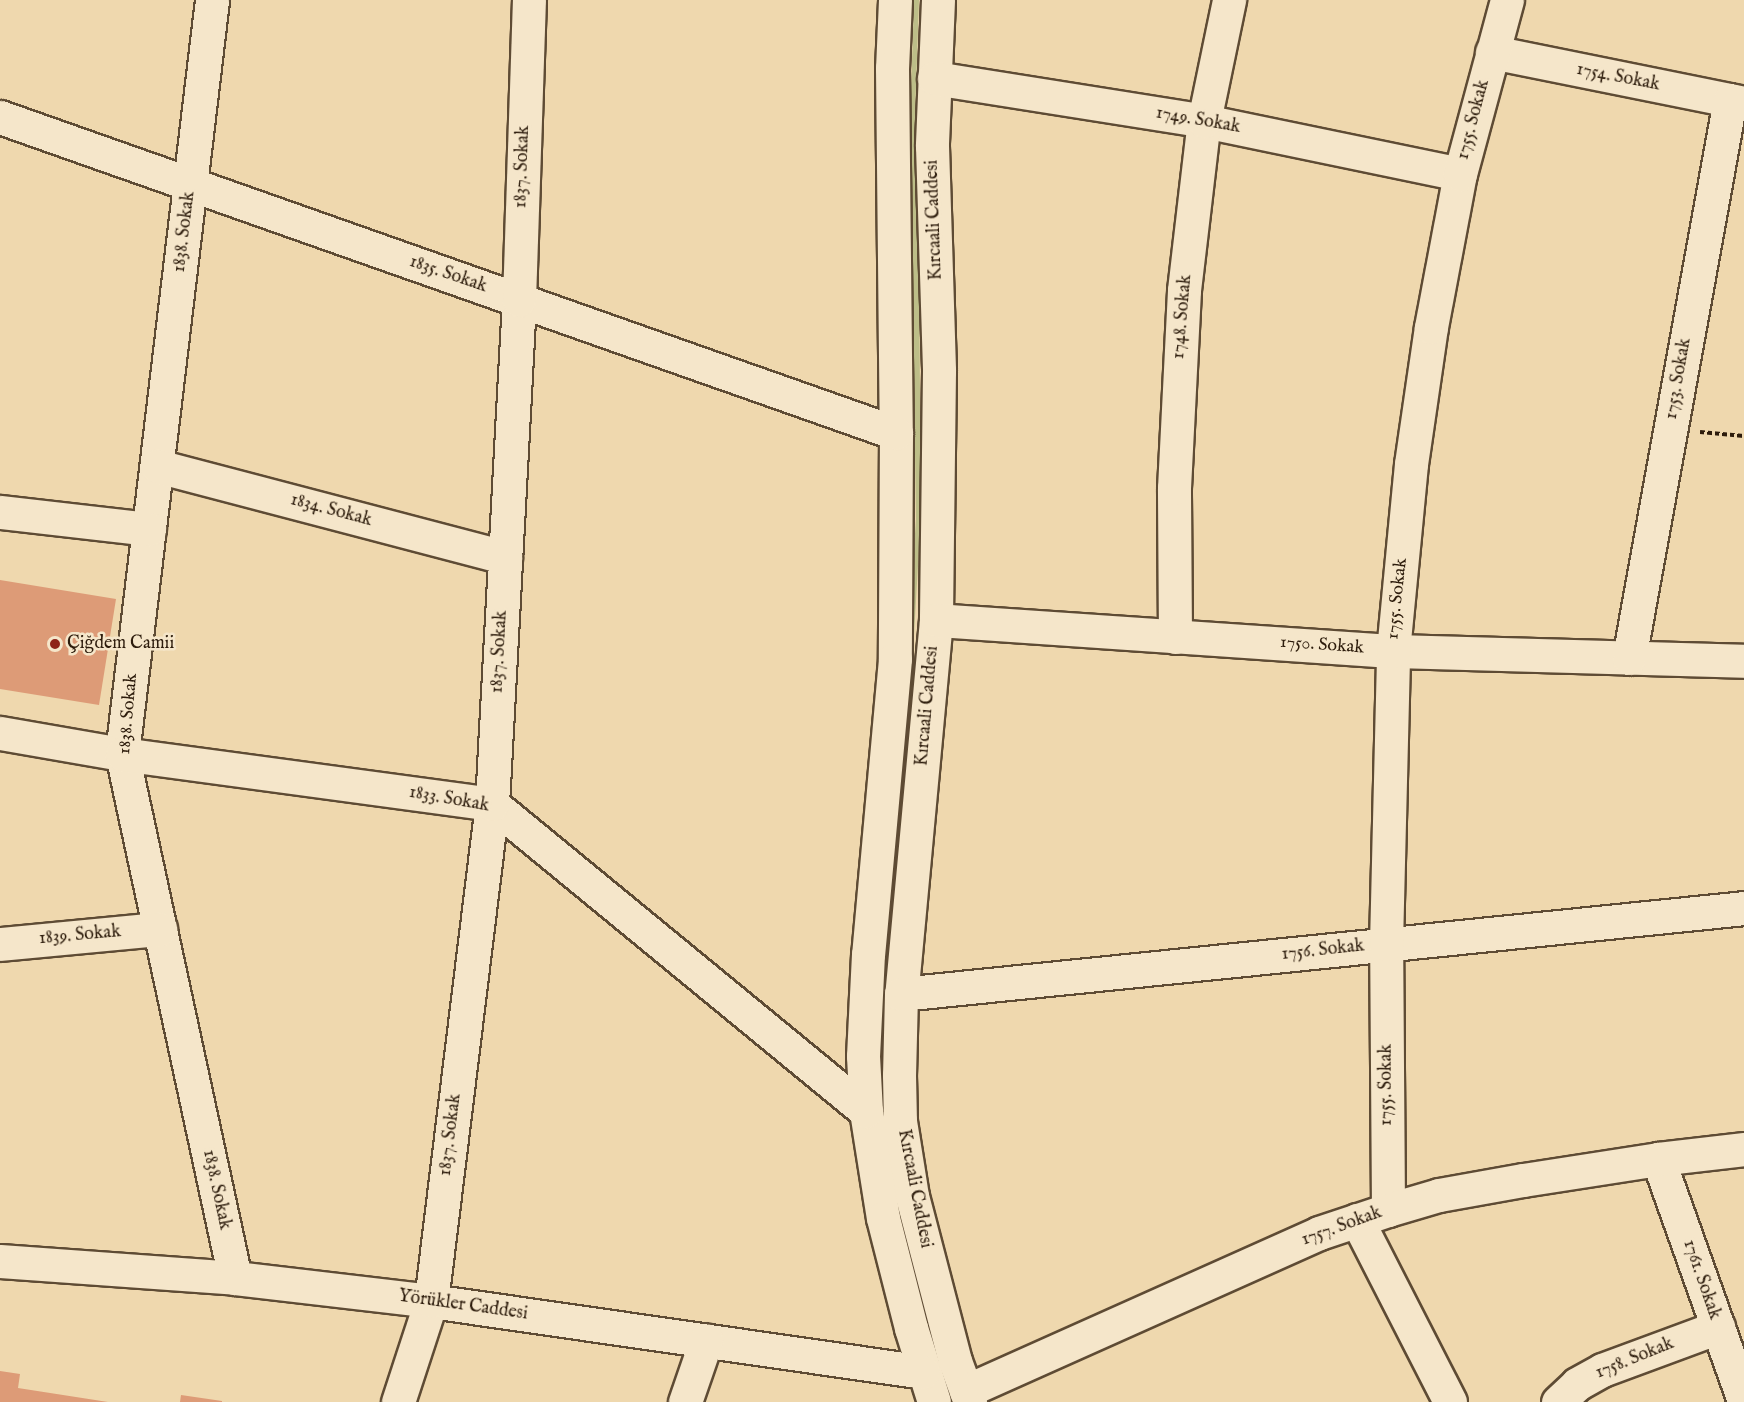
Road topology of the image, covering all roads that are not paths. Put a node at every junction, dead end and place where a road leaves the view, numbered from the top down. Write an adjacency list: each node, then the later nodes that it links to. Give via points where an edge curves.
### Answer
1 (212, 0): 13 (street, 1838. Sokak)
2 (529, 0): 14 (street, 1837. Sokak)
3 (895, 0): 15 (street, Kırcaali Caddesi, via 892,68)
4 (938, 0): 8 (street, Kırcaali Caddesi)
5 (1229, 0): 11 (street, 1748. Sokak)
6 (1507, 0): 7 (street, 1755. Sokak)
7 (1492, 52): 9 (street, 1754. Sokak); 12 (street, 1755. Sokak)
8 (934, 78): 11 (street, 1749. Sokak); 20 (street, Kırcaali Caddesi, via 932,146 939,371)
9 (1737, 101): 23 (street, 1753. Sokak, via 1670,430)
10 (0, 117): 13 (street, 1835. Sokak)
11 (1204, 122): 12 (street, 1749. Sokak); 21 (street, 1748. Sokak, via 1178,384)
12 (1460, 174): 22 (street, 1755. Sokak, via 1431,327 1411,464)
13 (191, 184): 14 (street, 1835. Sokak); 16 (street, 1838. Sokak)
14 (519, 300): 15 (street, 1835. Sokak); 19 (street, 1837. Sokak)
15 (897, 433): 33 (street, Kırcaali Caddesi, via 895,659 864,1009)
16 (157, 466): 18 (street, 1838. Sokak); 19 (street, 1834. Sokak)
17 (0, 512): 18 (street)
18 (149, 529): 26 (street, 1838. Sokak)
19 (505, 557): 27 (street, 1837. Sokak)
20 (936, 620): 21 (street, 1750. Sokak); 32 (street, Kırcaali Caddesi)
21 (1175, 637): 22 (street, 1750. Sokak)
22 (1393, 651): 23 (street, 1750. Sokak); 31 (street, 1755. Sokak)
23 (1629, 658): 24 (street, 1750. Sokak)
24 (1744, 661)
25 (0, 733): 26 (street, 1833. Sokak)
26 (122, 754): 27 (street, 1833. Sokak); 29 (street, 1838. Sokak)
27 (492, 804): 33 (street, 1833. Sokak); 40 (street, 1837. Sokak)
28 (1744, 908): 31 (street, 1756. Sokak)
29 (160, 928): 30 (street, 1839. Sokak); 39 (street, 1838. Sokak)
30 (0, 944)
31 (1386, 944): 32 (street, 1756. Sokak); 36 (street, 1755. Sokak)
32 (902, 994): 44 (street, Kırcaali Caddesi, via 900,1121 910,1185 934,1287)
33 (866, 1111): 43 (street, Kırcaali Caddesi, via 883,1218)
34 (1744, 1149): 35 (street, 1757. Sokak)
35 (1658, 1159): 36 (street, 1757. Sokak, via 1439,1195); 41 (street, 1761. Sokak)
36 (1388, 1210): 37 (street, 1757. Sokak)
37 (1358, 1220): 44 (street, 1757. Sokak, via 1319,1233); 49 (street)
38 (0, 1261): 39 (street, Yörükler Caddesi)
39 (235, 1278): 40 (street, Yörükler Caddesi)
40 (431, 1301): 42 (street, Yörükler Caddesi); 46 (street, 1837. Sokak)
41 (1718, 1327): 45 (street, 1761. Sokak); 50 (street, 1758. Sokak, via 1602,1370 1577,1384)
42 (706, 1341): 43 (street, Yörükler Caddesi); 47 (street)
43 (923, 1372): 48 (street, Kırcaali Caddesi)
44 (968, 1397)
45 (1744, 1400)
46 (398, 1402)
47 (685, 1402)
48 (934, 1402)
49 (1450, 1402)
50 (1558, 1402)

